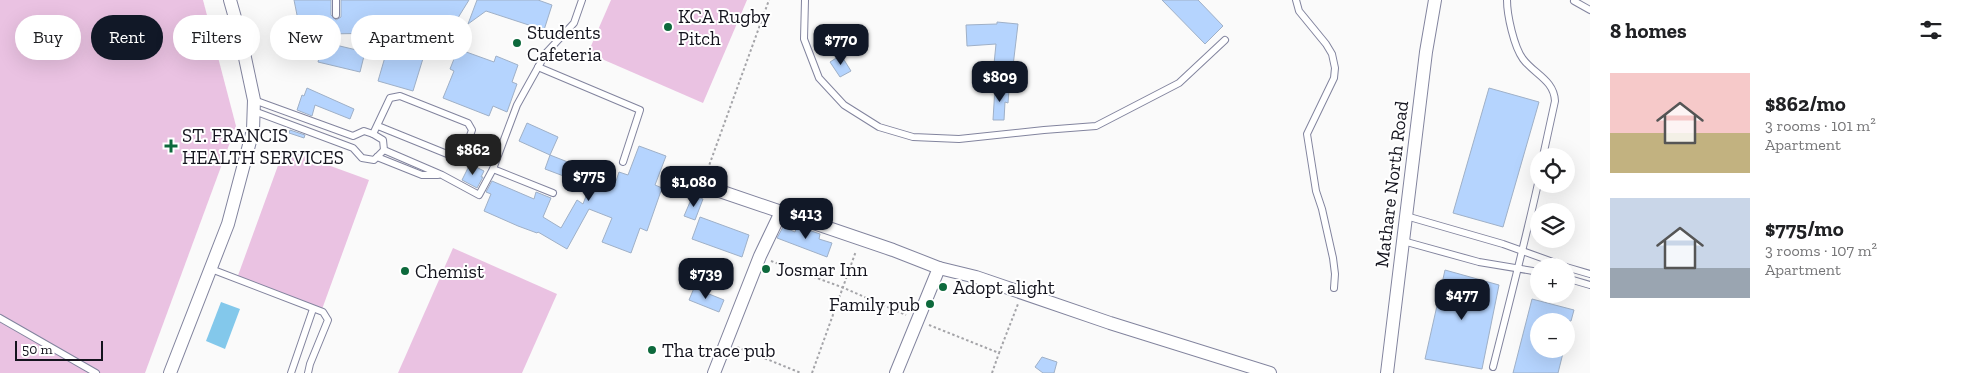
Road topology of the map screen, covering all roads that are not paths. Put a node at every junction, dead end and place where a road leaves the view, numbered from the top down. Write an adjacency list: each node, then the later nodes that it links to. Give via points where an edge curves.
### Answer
1 (230, 0): 13 (street, via 242,39)
2 (336, 0): 10 (lane)
3 (582, 0): 12 (lane, via 574,23 546,53)
4 (805, 0): 11 (lane, via 804,39 819,78 844,105 865,118 880,127 913,136 959,139 1096,126 1179,82)
5 (1296, 0): 40 (lane, via 1299,11 1329,49 1335,68 1334,78 1307,134 1316,191 1333,258)
6 (1435, 0): 28 (street, Mathare North Road)
7 (1507, 0): 18 (lane, via 1507,16 1523,58 1554,92)
8 (1574, 0): 9 (lane)
9 (1590, 10)
10 (336, 15)
11 (1225, 40)
12 (538, 67): 21 (lane, via 640,110); 22 (lane, via 517,105)
13 (254, 106): 16 (lane); 17 (lane); 34 (street, via 253,130 245,162)
14 (378, 126): 14 (lane, via 390,98 400,96 468,123 472,130 463,155 456,158); 15 (lane)
15 (373, 134): 16 (lane, via 364,131); 19 (lane, via 382,140)
16 (353, 136): 17 (lane)
17 (353, 148): 20 (lane, via 362,158 374,160)
18 (1545, 148)
19 (384, 150): 20 (lane); 23 (lane)
20 (377, 157): 23 (lane, via 422,175)
21 (623, 162)
22 (493, 169): 23 (lane, via 480,195); 25 (lane)
23 (442, 175)
24 (702, 186): 27 (street)
25 (553, 193)
26 (1536, 193): 30 (lane)
27 (781, 212): 32 (street); 48 (street)
28 (1406, 216): 29 (street, Mathare North Road); 30 (lane)
29 (1403, 241): 33 (lane); 51 (street, Mathare North Road)
30 (1523, 252): 31 (lane); 33 (lane)
31 (1540, 258)
32 (939, 268): 49 (street); 50 (street)
33 (1517, 269): 36 (lane); 43 (lane)
34 (211, 270): 41 (lane); 45 (street)
35 (1575, 270): 37 (lane)
36 (1530, 271)
37 (1590, 274)
38 (1575, 281): 39 (lane)
39 (1590, 285)
40 (1334, 288)
41 (313, 309): 46 (lane); 47 (lane, via 323,312 328,320)
42 (0, 318): 44 (lane)
43 (1493, 368)
44 (96, 373)
45 (170, 373)
46 (291, 373)
47 (308, 373)
48 (714, 373)
49 (896, 373)
50 (1270, 373)
51 (1387, 373)

